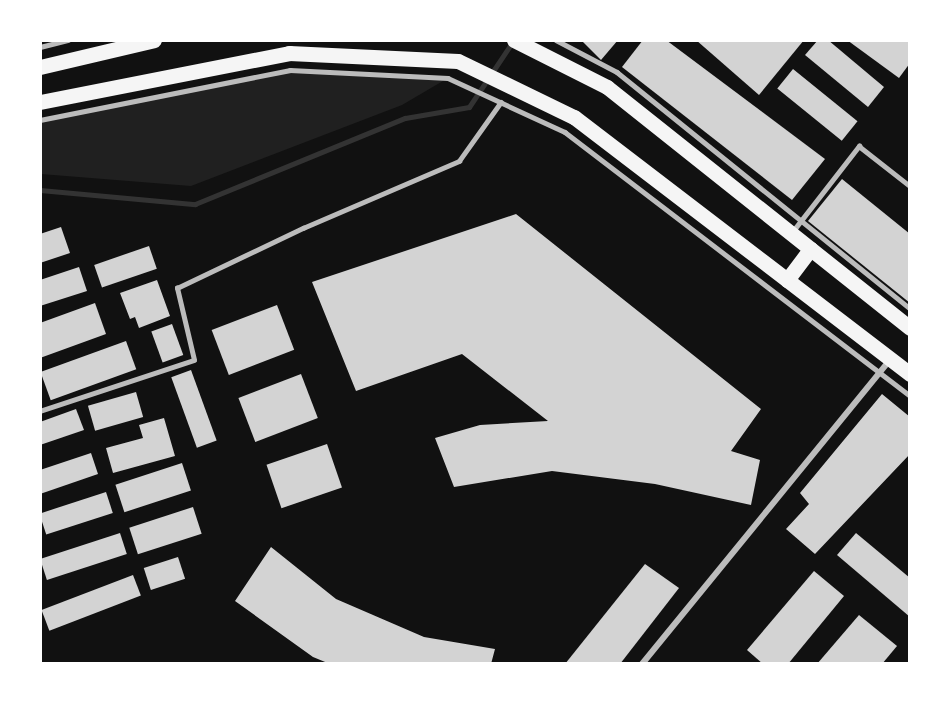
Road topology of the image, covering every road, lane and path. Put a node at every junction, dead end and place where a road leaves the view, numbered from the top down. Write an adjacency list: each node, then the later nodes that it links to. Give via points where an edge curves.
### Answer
1 (68, 40): 5 (lane)
2 (154, 40): 6 (main road)
3 (514, 40): 12 (main road, via 607,87)
4 (556, 40): 11 (lane, via 617,72)
5 (40, 47)
6 (40, 67)
7 (40, 102): 14 (main road, via 289,52 458,61 574,117)
8 (501, 102): 9 (lane, via 448,78 290,70); 18 (lane, via 565,132); 21 (lane, via 459,161 177,288 194,360)
9 (40, 120)
10 (909, 186): 11 (lane, via 859,146)
11 (801, 221): 12 (lane); 15 (lane)
12 (791, 233): 13 (main road)
13 (810, 249): 14 (main road); 16 (main road)
14 (787, 280): 17 (main road)
15 (909, 308)
16 (909, 328)
17 (891, 360): 18 (street); 19 (main road)
18 (880, 373): 20 (lane); 22 (street)
19 (909, 374)
20 (909, 396)
21 (40, 411)
22 (642, 663)

